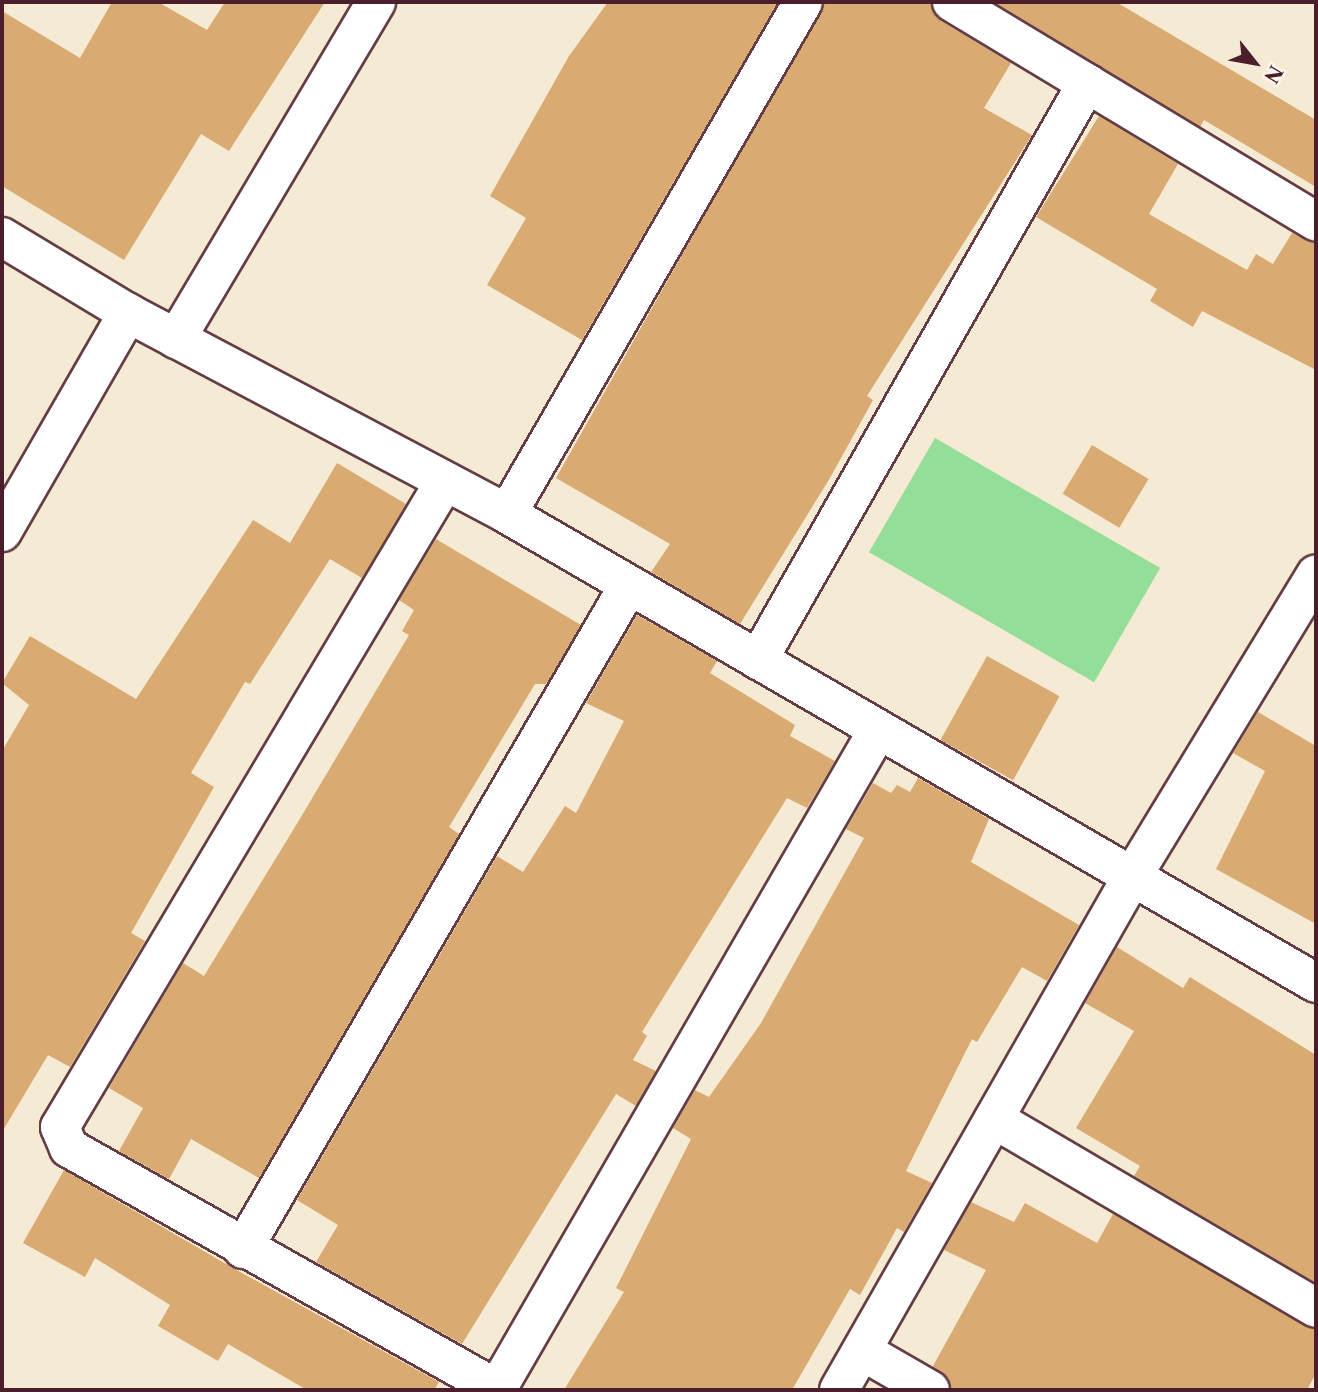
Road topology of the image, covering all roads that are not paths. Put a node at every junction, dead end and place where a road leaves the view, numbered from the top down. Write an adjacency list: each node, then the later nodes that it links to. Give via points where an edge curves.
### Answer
1 (376, 2): 8 (street)
2 (803, 2): 10 (street)
3 (952, 2): 4 (street)
4 (1087, 83): 5 (street); 14 (street)
5 (1316, 222)
6 (2, 237): 7 (street)
7 (128, 313): 8 (street); 11 (street)
8 (176, 339): 9 (street)
9 (445, 481): 10 (street); 19 (street, via 60,1127 69,1148)
10 (507, 514): 13 (street)
11 (2, 532)
12 (1316, 573): 16 (street)
13 (629, 585): 14 (street); 19 (street)
14 (758, 660): 15 (street)
15 (878, 730): 16 (street); 22 (street)
16 (1132, 877): 17 (street); 18 (street)
17 (1316, 983)
18 (994, 1119): 20 (street); 21 (street)
19 (243, 1249): 22 (street)
20 (1316, 1308)
21 (864, 1352): 23 (street); 24 (street)
22 (498, 1390)
23 (839, 1390)
24 (930, 1390)

